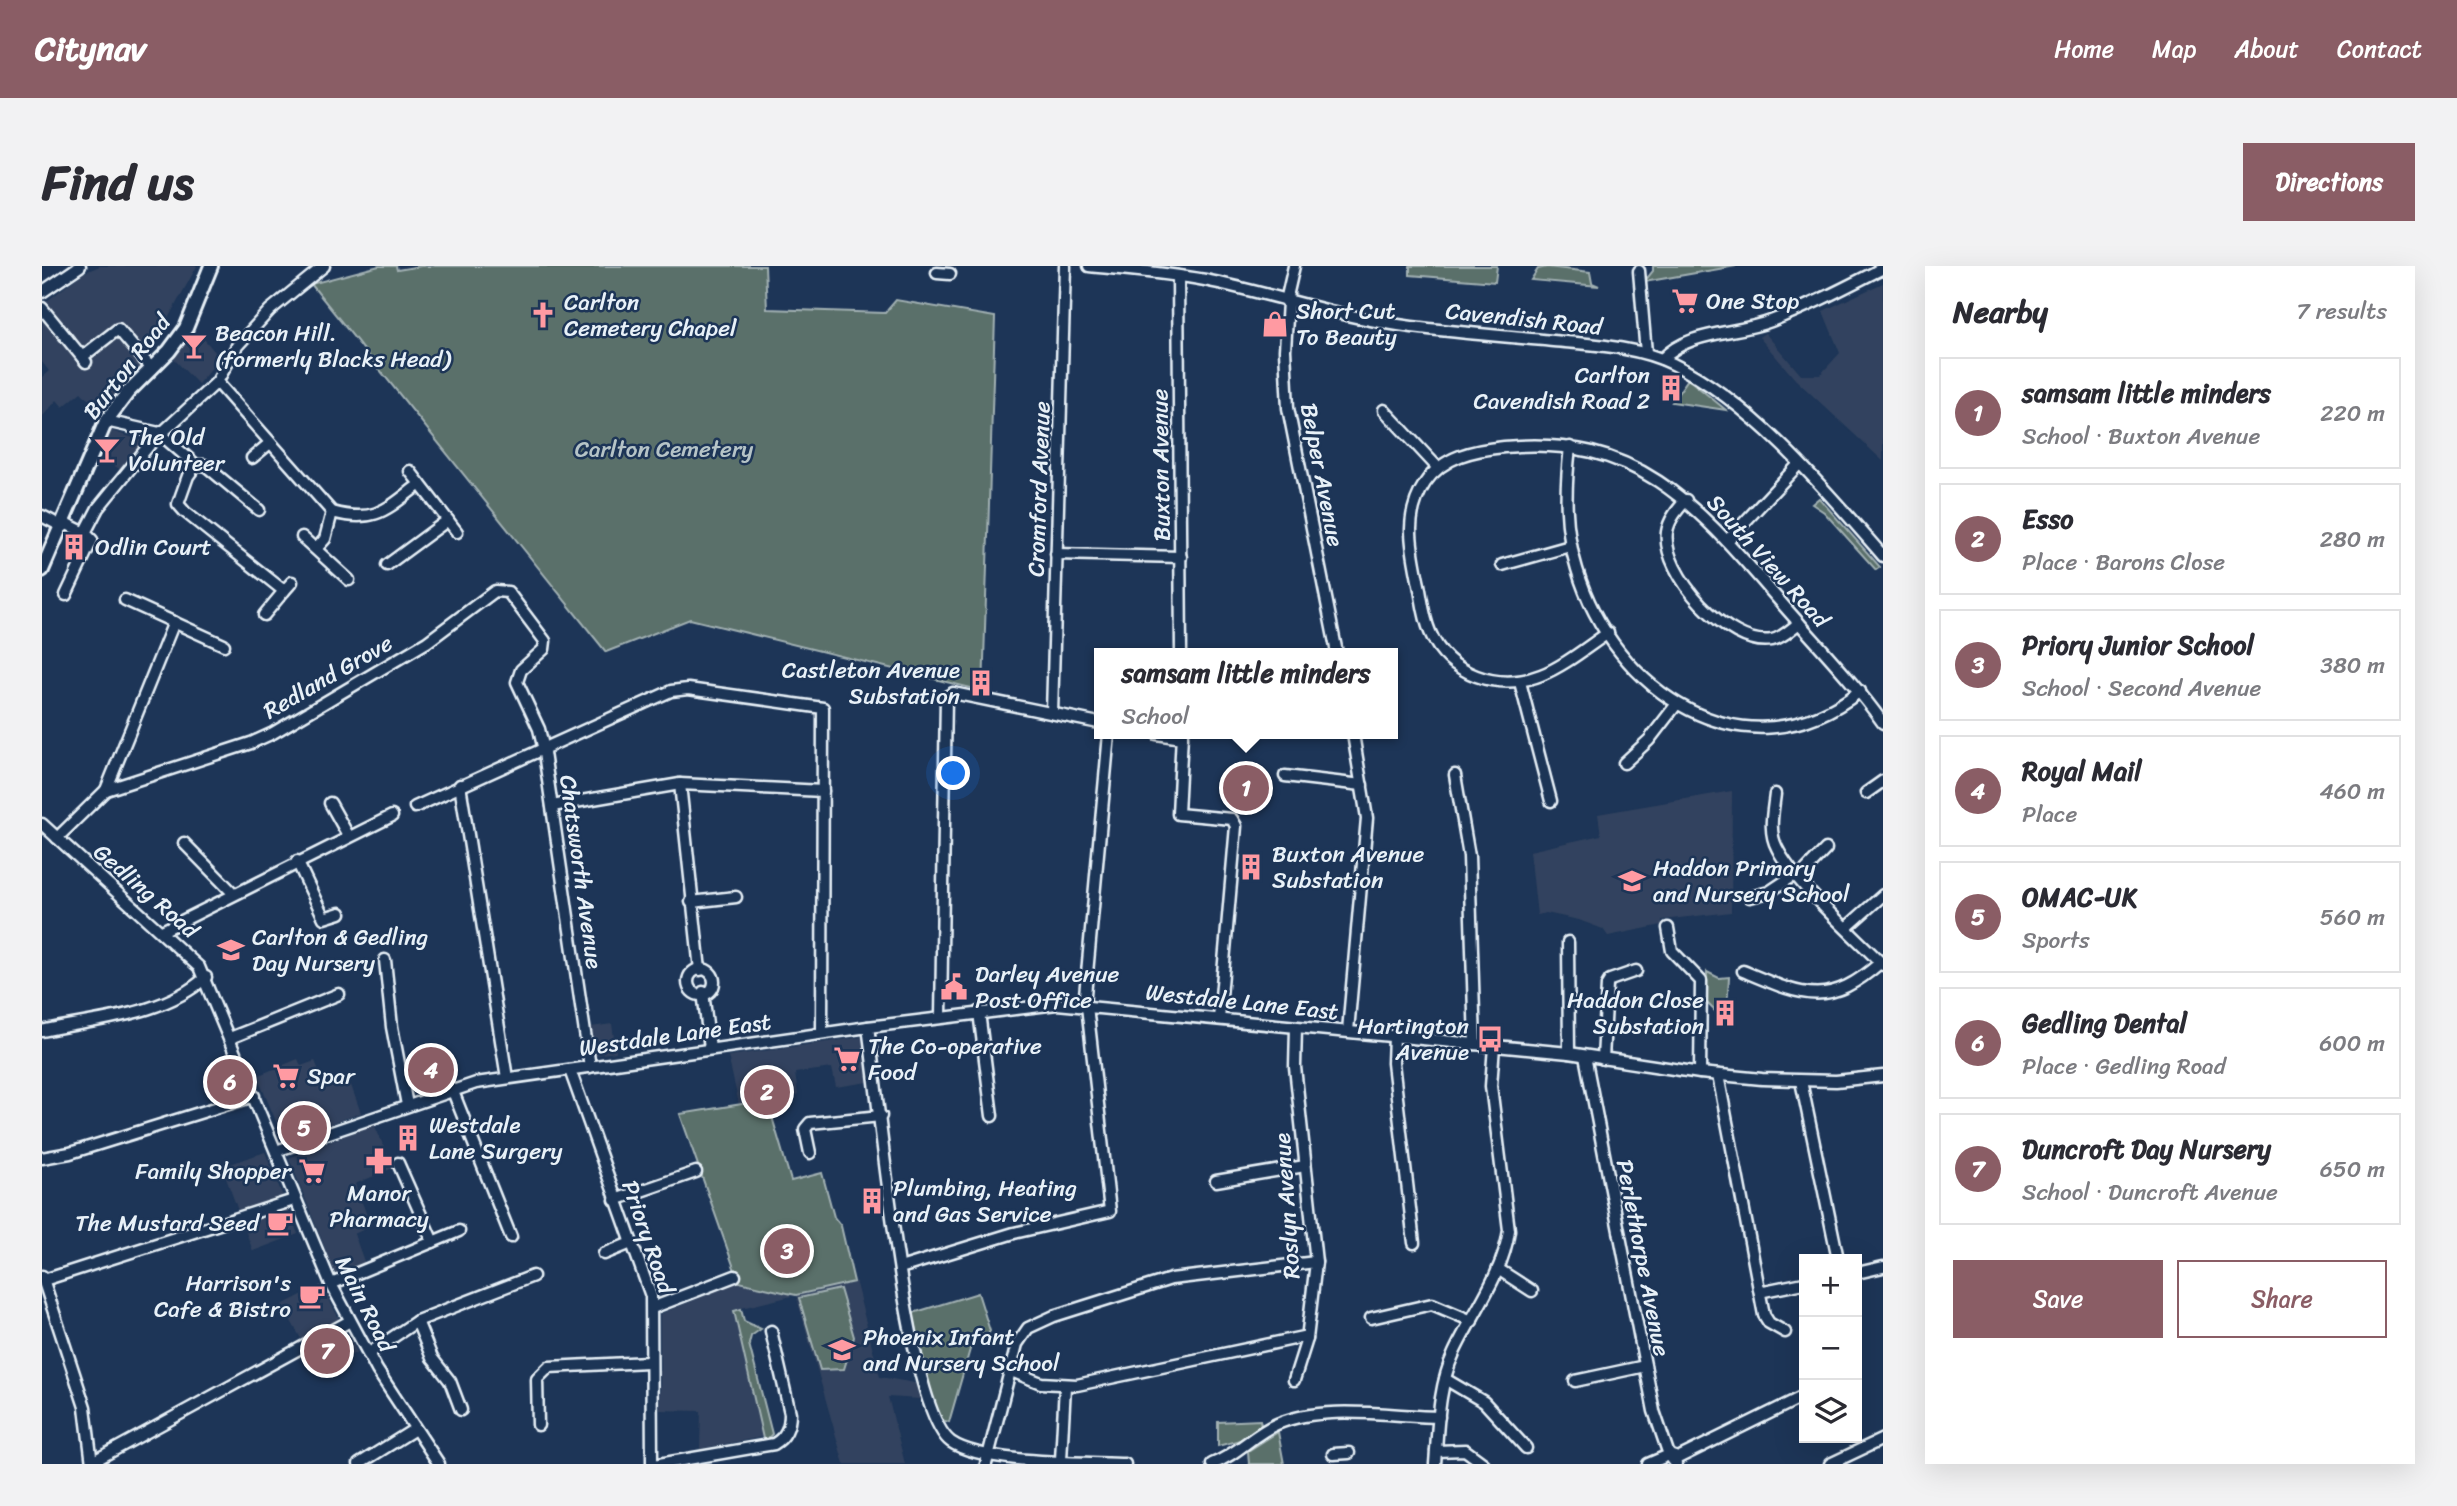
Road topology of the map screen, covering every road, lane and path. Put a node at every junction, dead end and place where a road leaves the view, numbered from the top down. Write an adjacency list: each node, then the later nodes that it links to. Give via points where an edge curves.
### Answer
1 (211, 266): 16 (main road, Burton Road, via 186,328)
2 (324, 266): 17 (street, via 237,345)
3 (1065, 266): 41 (street, Cromford Avenue)
4 (1089, 266): 7 (street, Cavendish Road)
5 (1294, 266): 12 (street, Belper Avenue)
6 (75, 267): 11 (street)
7 (1114, 267): 10 (street, Cavendish Road)
8 (1883, 268): 15 (street, via 1771,321 1679,343)
9 (1639, 271): 14 (street)
10 (1178, 276): 12 (street, Cavendish Road); 43 (street, Buxton Avenue)
11 (42, 292)
12 (1287, 301): 14 (street, Cavendish Road, via 1410,326); 58 (street, Belper Avenue, via 1288,408)
13 (42, 308): 16 (street, via 84,360 118,329)
14 (1646, 353): 15 (street, Cavendish Road)
15 (1662, 359): 24 (street, Cavendish Road, via 1741,409)
16 (152, 369): 19 (main road, Burton Road)
17 (217, 382): 20 (street); 21 (street)
18 (1384, 410): 26 (street)
19 (107, 421): 20 (street); 34 (main road, Burton Road)
20 (159, 433): 25 (street); 36 (street, via 98,508)
21 (270, 443): 23 (street); 31 (street)
22 (1570, 447): 26 (street, South View Road, via 1484,449 1464,453); 29 (street, South View Road, via 1612,458 1654,477); 39 (street, via 1565,497)
23 (252, 458)
24 (1799, 464): 38 (street); 42 (street, Cavendish Road)
25 (196, 465): 30 (street, via 205,465); 49 (street, via 178,497 181,509)
26 (1438, 468): 59 (street, South View Road, via 1412,510 1409,530 1429,630 1447,657 1464,671)
27 (410, 471): 28 (street)
28 (420, 484): 31 (street, via 371,517); 33 (street)
29 (1686, 499): 38 (street, South View Road); 54 (street, via 1673,516 1667,539 1677,569 1701,606 1744,637 1773,640)
30 (259, 510)
31 (332, 512): 40 (street, via 325,539)
32 (42, 516): 34 (street)
33 (448, 520): 35 (street); 44 (street)
34 (64, 525): 36 (street); 46 (main road, Burton Road)
35 (457, 532)
36 (85, 533): 50 (street, via 92,540)
37 (302, 537): 40 (street)
38 (1727, 541): 54 (street, South View Road)
39 (1570, 546): 45 (street); 55 (street, via 1585,592)
40 (316, 549): 47 (street)
41 (1056, 554): 43 (street); 63 (street, Cromford Avenue)
42 (1883, 556)
43 (1181, 557): 57 (street, Buxton Avenue)
44 (387, 565)
45 (1502, 565)
46 (42, 570)
47 (349, 580)
48 (292, 582): 49 (street)
49 (284, 591): 52 (street)
50 (66, 595)
51 (125, 600): 53 (street)
52 (264, 615)
53 (174, 622): 56 (street); 77 (street)
54 (1799, 623): 61 (street, South View Road)
55 (1608, 632): 59 (street, South View Road, via 1543,675); 62 (street, via 1644,678)
56 (224, 645)
57 (1181, 648)
58 (1336, 648)
59 (1520, 682): 81 (street)
60 (519, 687): 69 (street, Chatsworth Avenue); 77 (street, Redland Grove, via 517,675 541,654 545,641 508,592 495,591 426,642 273,733)
61 (1860, 691): 62 (street, via 1814,720 1780,728 1718,723); 65 (street, South View Road)
62 (1676, 705): 70 (street)
63 (1052, 713): 64 (street); 113 (street, via 948,693 945,700)
64 (1094, 722)
65 (1883, 723)
66 (1109, 739): 111 (street)
67 (1182, 739): 114 (street, via 1178,814 1232,819 1236,826)
68 (1354, 739): 76 (street)
69 (543, 746): 75 (street); 78 (street, via 671,691 688,689 823,708); 83 (street, Chatsworth Avenue)
70 (1625, 762)
71 (1455, 775): 122 (street, via 1469,856)
72 (1285, 776): 76 (street)
73 (1883, 781): 79 (street)
74 (680, 784): 78 (street); 83 (street); 97 (street)
75 (460, 785): 84 (street); 133 (street)
76 (1362, 785): 118 (street, via 1367,818)
77 (106, 790): 88 (street, Redland Grove)
78 (823, 791): 119 (street)
79 (1866, 793)
80 (1775, 794): 92 (street, via 1771,823 1776,846)
81 (1551, 801)
82 (330, 803): 87 (street)
83 (552, 806): 128 (street, Chatsworth Avenue)
84 (415, 807)
85 (392, 816): 87 (street)
86 (42, 824): 88 (street, Gedling Road)
87 (349, 837): 91 (street)
88 (57, 838): 101 (street, Gedling Road)
89 (184, 843): 93 (street)
90 (1826, 849): 92 (street)
91 (297, 861): 93 (street); 98 (street, via 324,918)
92 (1798, 875): 96 (street); 100 (street)
93 (234, 894): 101 (street)
94 (1883, 895): 100 (street)
95 (736, 897): 97 (street)
96 (1750, 897)
97 (691, 902): 105 (street)
98 (340, 914)
99 (1668, 928): 130 (street, via 1672,950 1701,981)
100 (1846, 928): 104 (street)
101 (162, 931): 108 (street, Gedling Road)
102 (1568, 942): 125 (street)
103 (385, 961): 137 (street)
104 (1882, 963): 107 (street, via 1852,986 1818,994 1784,988)
105 (700, 970): 109 (street, via 712,972 715,985); 109 (street, via 687,979 690,992)
106 (1636, 971): 127 (street, via 1606,985)
107 (1742, 971)
108 (206, 977): 117 (street, via 188,991 151,1007); 121 (street, Gedling Road)
109 (703, 992): 124 (street)
110 (339, 994): 121 (street)
111 (1086, 1006): 112 (street, Westdale Lane East, via 1033,1005); 114 (street, Westdale Lane East); 158 (street, via 1112,1206 1106,1214 970,1245)
112 (979, 1012): 113 (street, Westdale Lane East); 139 (street)
113 (941, 1017): 115 (street, Westdale Lane East)
114 (1219, 1019): 116 (street, Westdale Lane East)
115 (868, 1027): 119 (street, Westdale Lane East); 138 (street)
116 (1296, 1027): 118 (street, Westdale Lane East); 144 (street, Roslyn Avenue, via 1295,1067)
117 (42, 1031)
118 (1348, 1031): 120 (street, Westdale Lane East)
119 (822, 1033): 124 (street, Westdale Lane East)
120 (1394, 1036): 122 (street, Westdale Lane East); 153 (street, via 1393,1063)
121 (230, 1038): 136 (street, Gedling Road)
122 (1475, 1044): 123 (street, Westdale Lane East)
123 (1494, 1046): 125 (street, Westdale Lane East); 159 (street, via 1491,1086 1509,1230)
124 (710, 1049): 128 (street, Westdale Lane East)
125 (1569, 1053): 126 (street, Westdale Lane East)
126 (1585, 1056): 127 (street, Westdale Lane East); 178 (street, Perlethorpe Avenue)
127 (1603, 1059): 130 (street, Westdale Lane East)
128 (590, 1066): 129 (street, Westdale Lane East)
129 (570, 1070): 133 (street, Westdale Lane East); 148 (street, Priory Road)
130 (1700, 1073): 131 (street, Westdale Lane East)
131 (1718, 1075): 134 (street, Westdale Lane East); 166 (street)
132 (1883, 1076): 134 (street, Westdale Lane East)
133 (507, 1078): 135 (street, Westdale Lane East)
134 (1801, 1081): 155 (street)
135 (453, 1088): 137 (street, Westdale Lane East); 150 (street)
136 (254, 1096): 140 (street, Gedling Road); 142 (street)
137 (407, 1105): 140 (street, Westdale Lane East)
138 (881, 1116): 141 (street, via 810,1123 805,1129); 158 (street)
139 (992, 1116)
140 (275, 1152): 147 (street, Main Road)
141 (810, 1153)
142 (42, 1158)
143 (398, 1163): 151 (street)
144 (1305, 1166): 146 (street); 156 (street, Roslyn Avenue)
145 (696, 1172): 148 (street)
146 (1216, 1181)
147 (294, 1200): 163 (street); 164 (street, Main Road)
148 (615, 1200): 152 (street, Priory Road)
149 (458, 1231): 151 (street)
150 (511, 1237)
151 (433, 1242): 164 (street)
152 (631, 1243): 154 (street); 168 (street, Priory Road)
153 (1414, 1243)
154 (604, 1254)
155 (1837, 1254)
156 (1316, 1262): 175 (street, Roslyn Avenue); 179 (street, via 1171,1279 1054,1316 1025,1331)
157 (1883, 1267): 160 (street)
158 (900, 1268): 193 (street, via 921,1377 939,1428 945,1437)
159 (1498, 1269): 167 (street); 172 (street)
160 (1862, 1272)
161 (533, 1276): 171 (street)
162 (735, 1276): 168 (street)
163 (43, 1277): 195 (street, via 85,1407)
164 (331, 1284): 170 (street, Main Road)
165 (1799, 1284): 166 (street)
166 (1759, 1289): 174 (street, via 1765,1319)
167 (1532, 1291)
168 (652, 1308): 177 (street, Priory Road)
169 (1371, 1318): 172 (street, via 1432,1304)
170 (350, 1321): 176 (street, Main Road); 195 (street)
171 (417, 1321): 176 (street); 185 (street)
172 (1472, 1321): 181 (street, via 1453,1354)
173 (771, 1331): 199 (street, via 790,1413 782,1438 774,1444)
174 (1785, 1332)
175 (1307, 1339): 180 (street, Roslyn Avenue); 183 (street)
176 (368, 1354): 188 (street, Main Road)
177 (650, 1359): 187 (street, via 549,1367 537,1379); 198 (street, Priory Road)
178 (1645, 1366): 182 (street); 192 (street, Perlethorpe Avenue, via 1657,1426)
179 (1009, 1370): 183 (street, via 1041,1383); 193 (street)
180 (1294, 1380)
181 (1445, 1380): 186 (street); 190 (street, via 1484,1402)
182 (1575, 1381)
183 (1065, 1386): 194 (street)
184 (1799, 1398): 192 (street, via 1678,1458)
185 (461, 1410)
186 (1439, 1418): 191 (street); 201 (street, via 1379,1413 1298,1417 1277,1423)
187 (538, 1425)
188 (415, 1429): 196 (street); 197 (street, Main Road)
189 (1883, 1438): 206 (street)
190 (1526, 1448)
191 (1436, 1451): 202 (street); 203 (street, via 1465,1450)
192 (1669, 1455): 204 (street); 205 (street, Perlethorpe Avenue)
193 (987, 1460): 194 (street)
194 (1060, 1460): 200 (street)
195 (92, 1463)
196 (359, 1464)
197 (439, 1464)
198 (652, 1464)
199 (659, 1464)
200 (1125, 1464)
201 (1212, 1464)
202 (1435, 1464)
203 (1484, 1464)
204 (1647, 1464)
205 (1676, 1464)
206 (1830, 1464)

